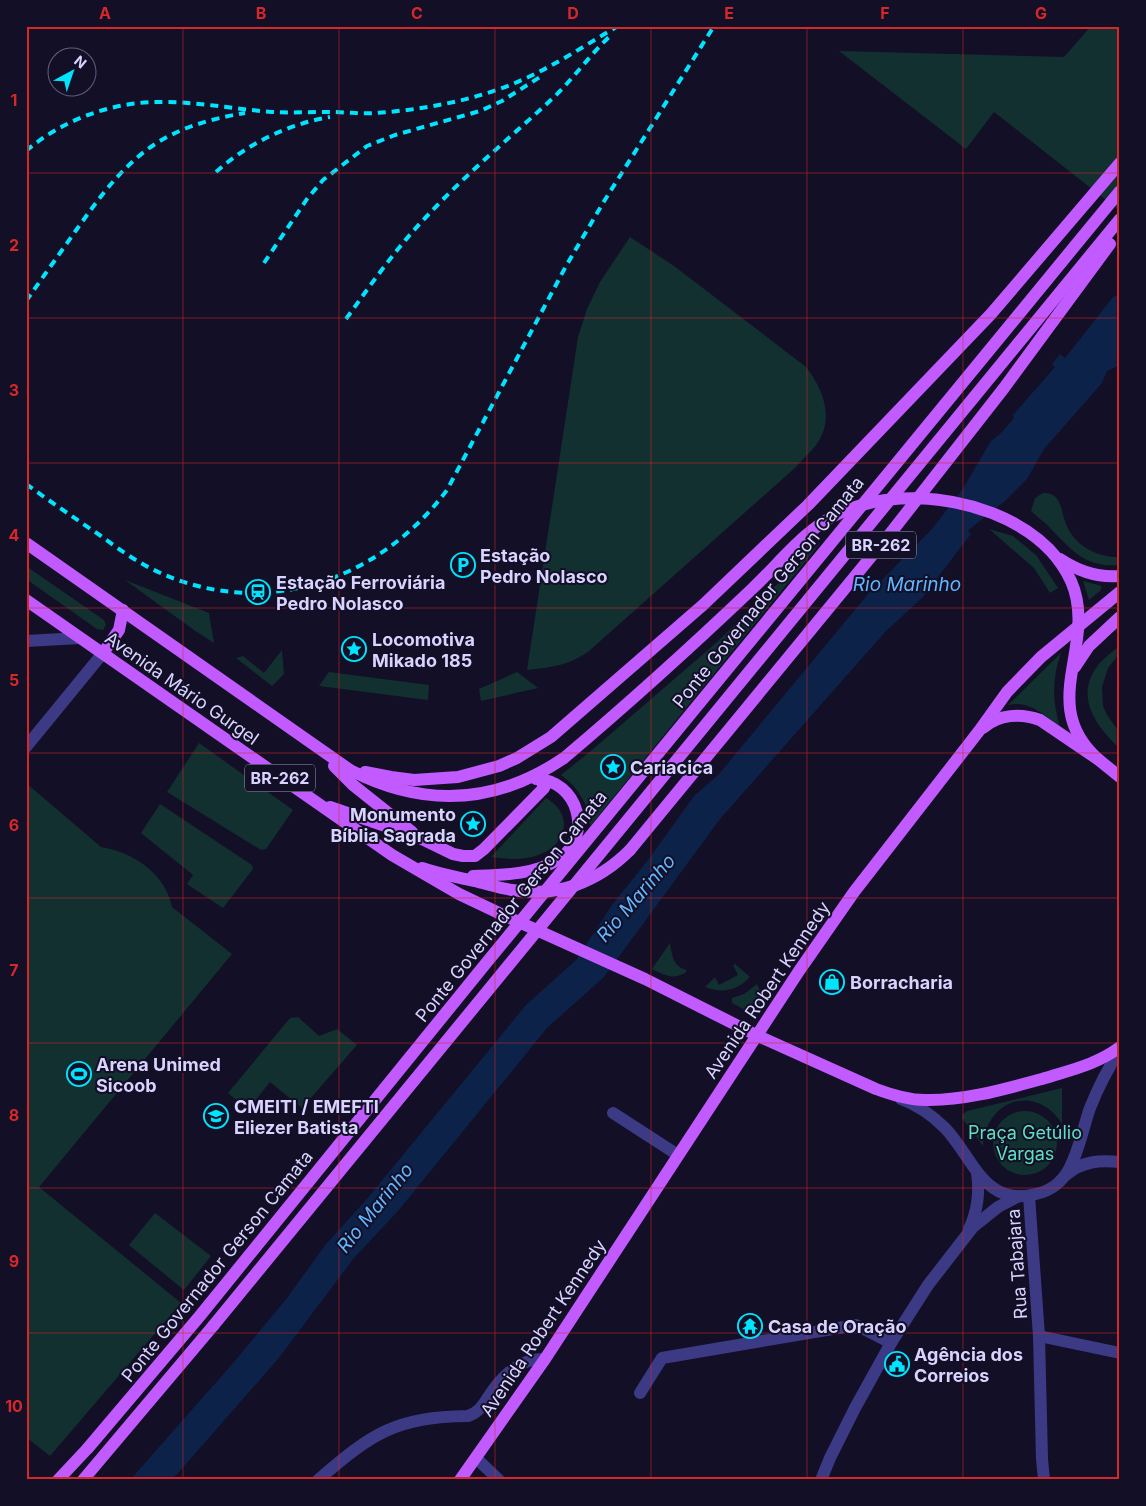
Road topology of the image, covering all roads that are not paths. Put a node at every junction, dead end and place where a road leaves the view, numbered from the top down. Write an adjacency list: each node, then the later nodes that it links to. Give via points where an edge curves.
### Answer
1 (1120, 163): 20 (main road, BR-262, via 992,314 808,505 696,612 557,732 517,758 458,777 421,780 391,777)
2 (1120, 190): 44 (main road, Ponte Governador Gerson Camata, bridge, via 199,1318)
3 (1120, 219): 45 (main road, Ponte Governador Gerson Camata, bridge, via 213,1326)
4 (1120, 230): 27 (main road, BR-262, bridge, via 1004,388 893,530 619,861 599,876 576,886 544,892 511,890)
5 (26, 544): 10 (main road, Avenida Mário Gurgel / BR-262)
6 (1056, 556): 7 (main road, via 1091,574); 12 (main road, via 1072,583 1078,605); 23 (main road, via 1032,534 1000,516 964,504 923,498 882,501 842,512 816,526 721,618 579,745)
7 (1120, 576)
8 (1120, 592): 12 (main road, Avenida Robert Kennedy)
9 (26, 600): 13 (main road, Avenida Mário Gurgel / BR-262)
10 (123, 610): 15 (main road, via 119,630); 18 (main road, Avenida Mário Gurgel / BR-262)
11 (1120, 617): 16 (main road, via 1082,654)
12 (1078, 626): 16 (main road); 17 (main road, Avenida Robert Kennedy, via 1023,674)
13 (80, 638): 14 (street); 15 (main road, Avenida Mário Gurgel / BR-262)
14 (26, 641)
15 (102, 653): 19 (street); 24 (main road, Avenida Mário Gurgel / BR-262)
16 (1069, 686): 21 (main road, via 1069,710 1074,727 1082,743)
17 (979, 731): 21 (main road, via 1005,717 1032,717); 28 (main road, Avenida Robert Kennedy, via 854,892)
18 (314, 745): 20 (main road, Avenida Mário Gurgel / BR-262); 25 (main road, via 353,785)
19 (26, 748)
20 (332, 759): 23 (main road, via 382,785 429,796 470,796)
21 (1099, 760): 22 (main road)
22 (1120, 777)
23 (535, 779): 25 (main road, via 544,788 475,856 448,852); 27 (main road, via 557,785 576,807 578,832 571,848 558,860 535,869)
24 (315, 802): 25 (main road); 26 (main road, Avenida Mário Gurgel / BR-262)
25 (420, 838)
26 (392, 856): 27 (main road, BR-262); 28 (main road, via 459,894 645,979)
27 (458, 877)
28 (758, 1036): 30 (main road); 32 (main road, Avenida Robert Kennedy)
29 (1120, 1048): 30 (main road, via 1084,1067 995,1091 939,1100); 35 (street, via 1097,1092 1072,1162)
30 (892, 1095): 34 (street, via 920,1108 944,1127 955,1138)
31 (613, 1113): 32 (street)
32 (678, 1155): 41 (main road, Avenida Robert Kennedy)
33 (1120, 1162): 35 (street, via 1086,1163)
34 (977, 1173): 36 (street, via 1000,1192); 37 (street, via 978,1205)
35 (1062, 1178): 36 (street, via 1048,1190)
36 (1024, 1196): 37 (street, via 1008,1201 985,1216); 38 (street, Rua Tabajara)
37 (963, 1239): 39 (street, via 928,1285)
38 (1040, 1336): 40 (street); 50 (street, Rua Tabajara)
39 (891, 1343): 42 (street, via 856,1325 662,1358); 49 (street)
40 (1120, 1353)
41 (545, 1359): 43 (main road, Avenida Robert Kennedy); 46 (street, via 527,1360 512,1369 473,1414 427,1418 388,1429 362,1444)
42 (640, 1393)
43 (476, 1458): 47 (main road, Avenida Robert Kennedy); 48 (street)
44 (60, 1480)
45 (83, 1480)
46 (318, 1480)
47 (460, 1480)
48 (499, 1480)
49 (821, 1480)
50 (1044, 1480)

